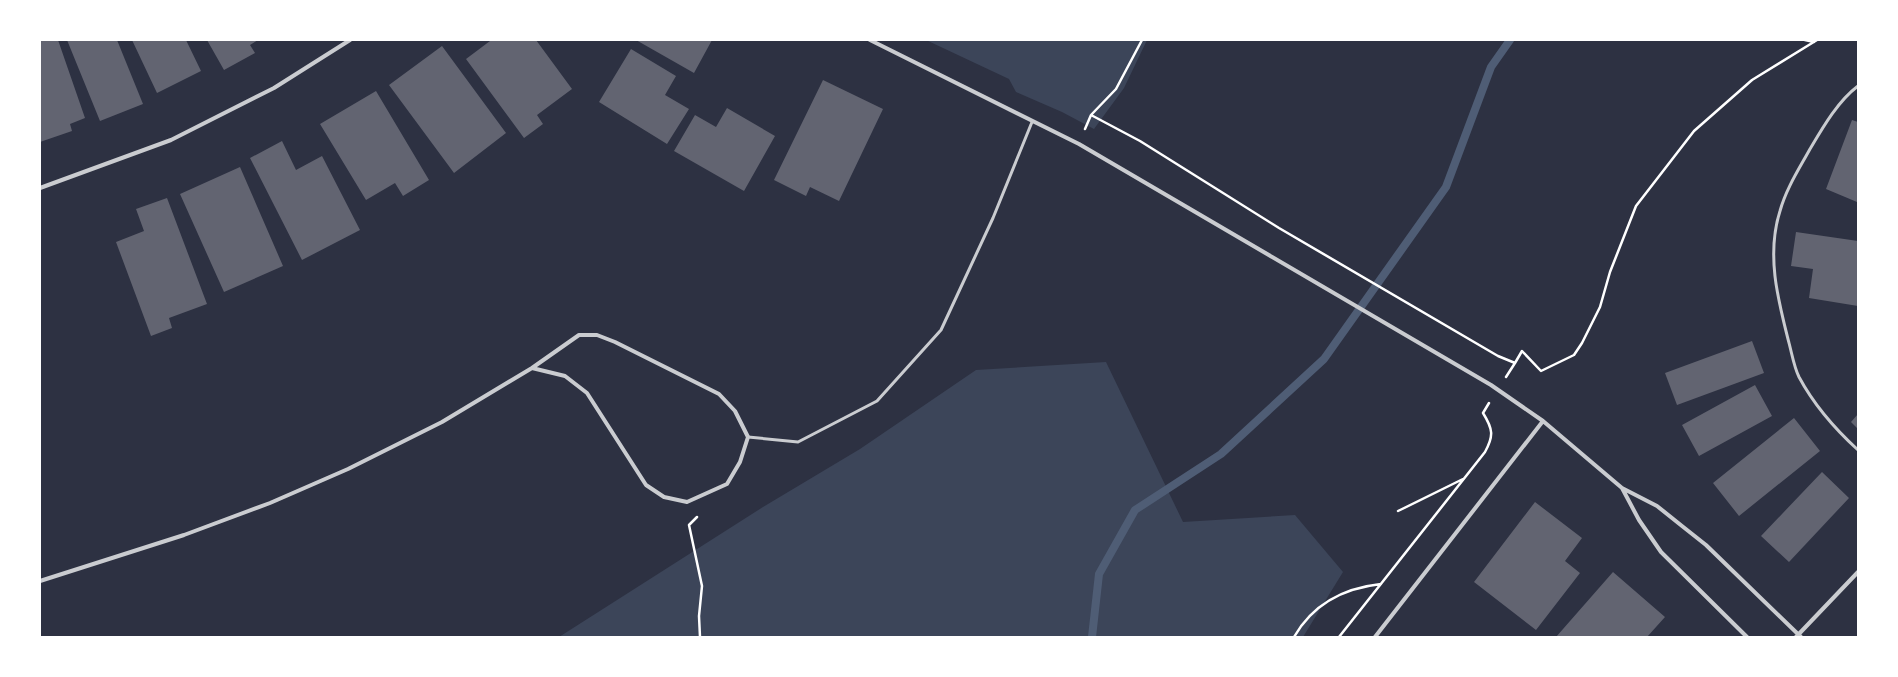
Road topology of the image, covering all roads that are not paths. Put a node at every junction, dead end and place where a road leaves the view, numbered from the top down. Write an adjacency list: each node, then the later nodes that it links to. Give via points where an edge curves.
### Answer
1 (350, 40): 5 (street, via 274,88 171,140)
2 (870, 40): 4 (street)
3 (1858, 86): 9 (lane, via 1839,105 1792,180 1779,212 1774,272 1779,304 1798,376 1813,400)
4 (1032, 122): 7 (street, via 1079,144 1123,169 1491,385); 8 (lane, via 993,218 941,330 915,360 877,401 798,442)
5 (40, 188)
6 (532, 368): 8 (street, via 579,335 597,335 719,394 735,411); 8 (street, via 566,376 587,393 646,485 664,497 687,502 727,484 740,462); 12 (street, via 442,422 270,503 184,535)
7 (1542, 421): 10 (street); 14 (street)
8 (748, 437)
9 (1858, 450)
10 (1622, 488): 13 (street, via 1657,506 1706,545); 15 (street, via 1639,520 1661,552)
11 (1858, 572): 13 (street)
12 (40, 581)
13 (1798, 636)
14 (1375, 637)
15 (1747, 637)

